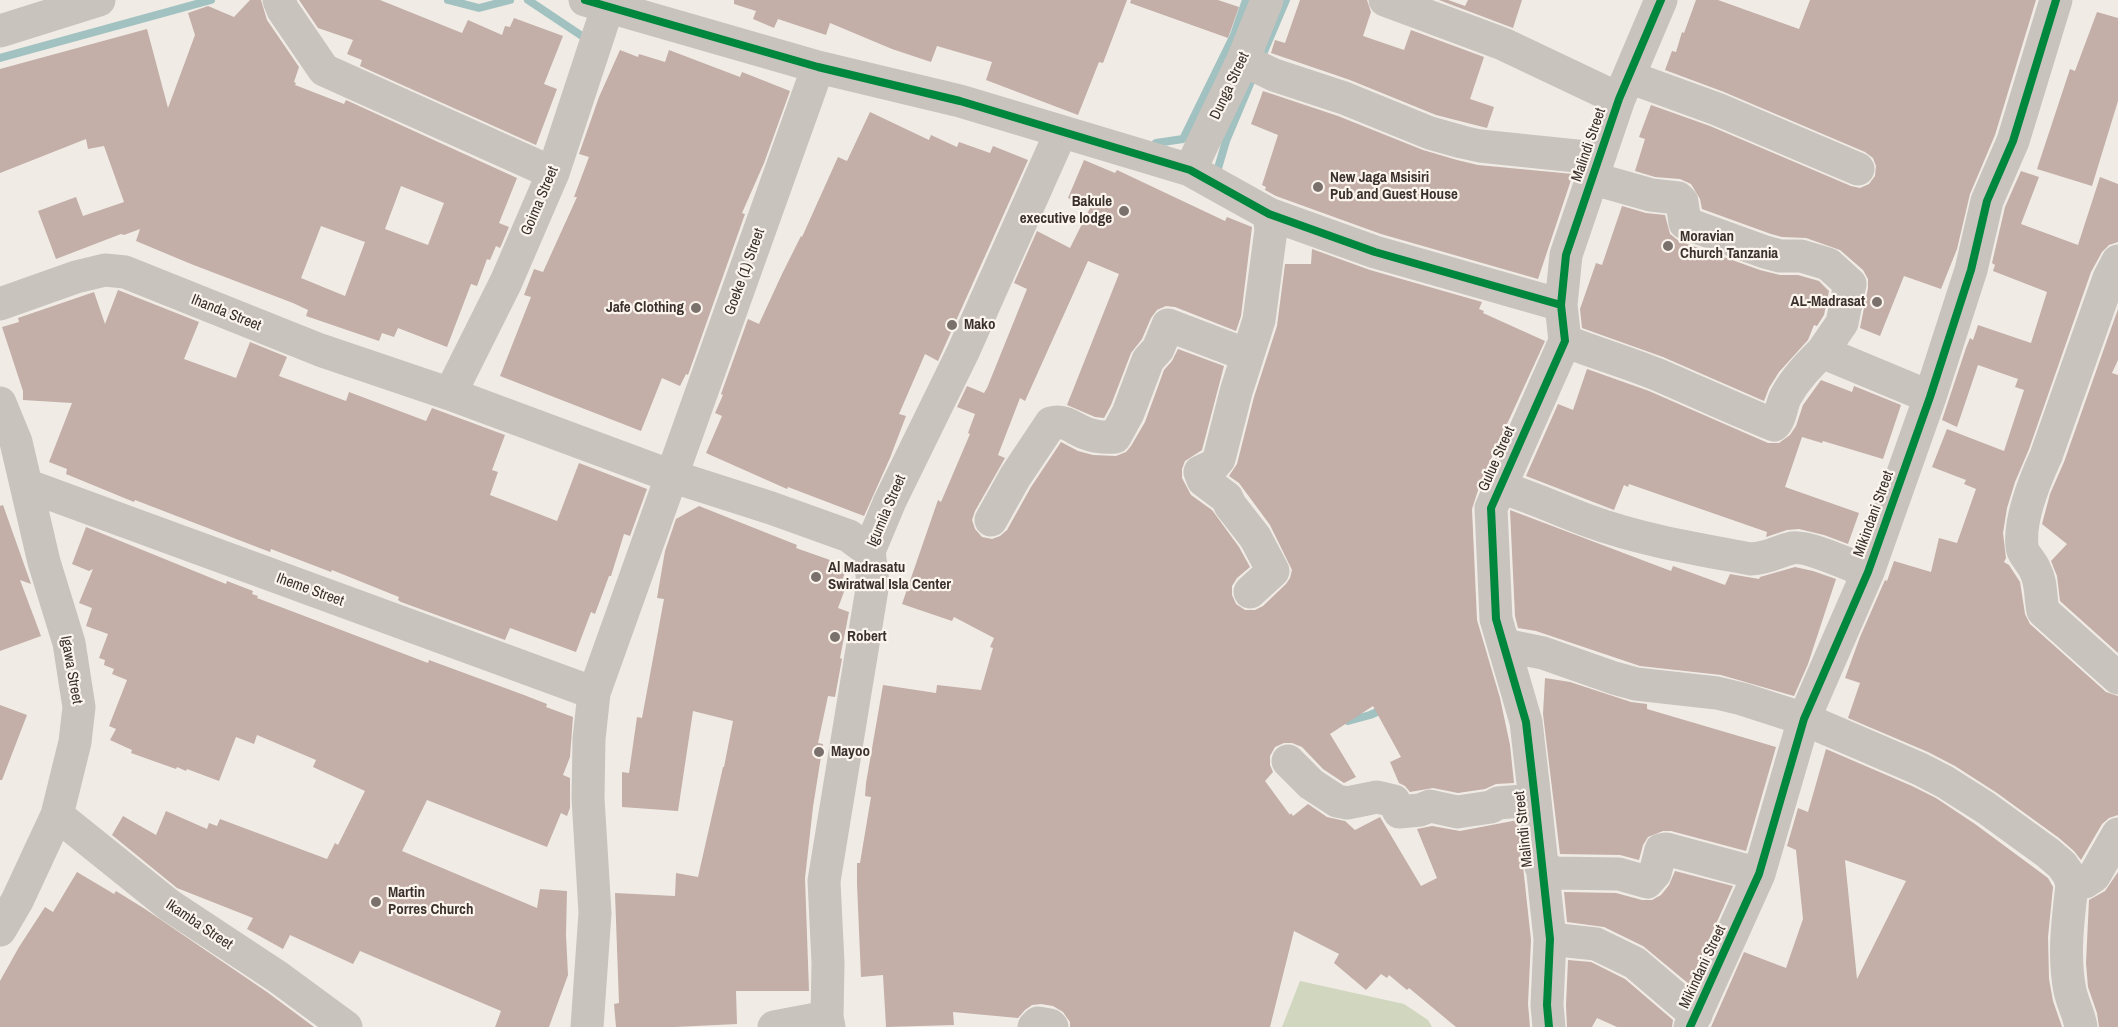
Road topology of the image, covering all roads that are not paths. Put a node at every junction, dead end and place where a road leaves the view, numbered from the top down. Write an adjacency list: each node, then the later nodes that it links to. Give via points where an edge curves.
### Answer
1 (99, 0): 8 (street)
2 (279, 0): 16 (street, via 324,70)
3 (1267, 0): 9 (street, Dunga Street)
4 (1385, 0): 11 (street)
5 (1661, 0): 11 (street, Malindi Street)
6 (2056, 0): 25 (street, Mikindani Street, via 2013,141 1987,201 1971,270)
7 (600, 2): 10 (street); 16 (street, Goima Street)
8 (0, 31)
9 (1243, 60): 13 (street, via 1430,133 1480,146 1592,157); 15 (street, Dunga Street)
10 (818, 67): 12 (street, via 960,101); 27 (street, Goeke (1) Street)
11 (1624, 88): 13 (street, Malindi Street); 14 (street, via 1717,109)
12 (1061, 132): 15 (street); 31 (street, Igumila Street)
13 (1595, 167): 20 (street, Malindi Street, via 1566,255); 22 (street, via 1651,195 1678,198 1685,223 1692,227 1764,252 1828,264 1850,284 1842,323)
14 (1858, 169)
15 (1190, 170): 17 (street)
16 (553, 173): 24 (street, Goima Street, via 506,282)
17 (1269, 214): 20 (street, via 1375,252); 23 (street, via 1259,320)
18 (2118, 261): 35 (street, via 2037,476 2022,527 2021,548 2036,570 2043,611)
19 (0, 304): 24 (street, Ihanda Street, via 76,277 105,270 125,272 320,350)
20 (1561, 305): 21 (street)
21 (1565, 341): 22 (street, via 1656,374 1774,426 1797,377); 29 (street, Gulue Street)
22 (1822, 352): 25 (street)
23 (1247, 355): 30 (street, via 1168,325 1158,349 1148,360 1115,437 1104,438 1061,422 1051,423); 33 (street, via 1219,459 1200,472 1203,480 1227,498 1273,571)
24 (450, 394): 27 (street, Ihanda Street)
25 (1930, 398): 32 (street, Mikindani Street)
26 (0, 403): 28 (street, Igawa Street, via 16,442)
27 (671, 476): 31 (street, Ihanda Street, via 849,536); 36 (street, Goeke (1) Street)
28 (26, 485): 36 (street, Iheme Street); 40 (street, Igawa Street, via 69,643 79,707 75,742)
29 (1499, 487): 32 (street, via 1640,535 1751,559 1766,558 1794,547); 34 (street, Gulue Street, via 1491,508)
30 (992, 520)
31 (869, 551): 49 (street, Igumila Street, via 873,584 824,881)
32 (1868, 572): 37 (street, Mikindani Street)
33 (1250, 592)
34 (1501, 639): 37 (street, via 1636,684 1717,693); 39 (street, Malindi Street, via 1526,722)
35 (2118, 678)
36 (594, 693): 51 (street, Goeke (1) Street, via 588,798 595,914)
37 (1803, 719): 43 (street, Mikindani Street); 44 (street, via 1945,782 2048,853 2062,865)
38 (1288, 761): 39 (street, via 1311,784 1337,801 1377,797 1394,801 1399,812 1430,806 1457,812)
39 (1535, 800): 42 (street, Malindi Street)
40 (57, 815): 45 (street, Igawa Street); 50 (street, Ikamba Street, via 169,905)
41 (2118, 834): 44 (street, via 2094,876)
42 (1541, 867): 43 (street, via 1565,874 1618,874 1647,882 1662,849); 47 (street, Malindi Street)
43 (1759, 874): 48 (street, Mikindani Street)
44 (2072, 885): 56 (street, via 2067,951 2070,992)
45 (8, 896): 46 (street, Igawa Street)
46 (0, 930)
47 (1550, 939): 48 (street, via 1596,945 1635,963); 55 (street, Malindi Street)
48 (1693, 1021)
49 (828, 1022): 52 (street)
50 (346, 1027)
51 (587, 1027)
52 (774, 1027)
53 (1034, 1027): 54 (street, via 1038,1023)
54 (1052, 1027)
55 (1549, 1027)
56 (2081, 1027)

